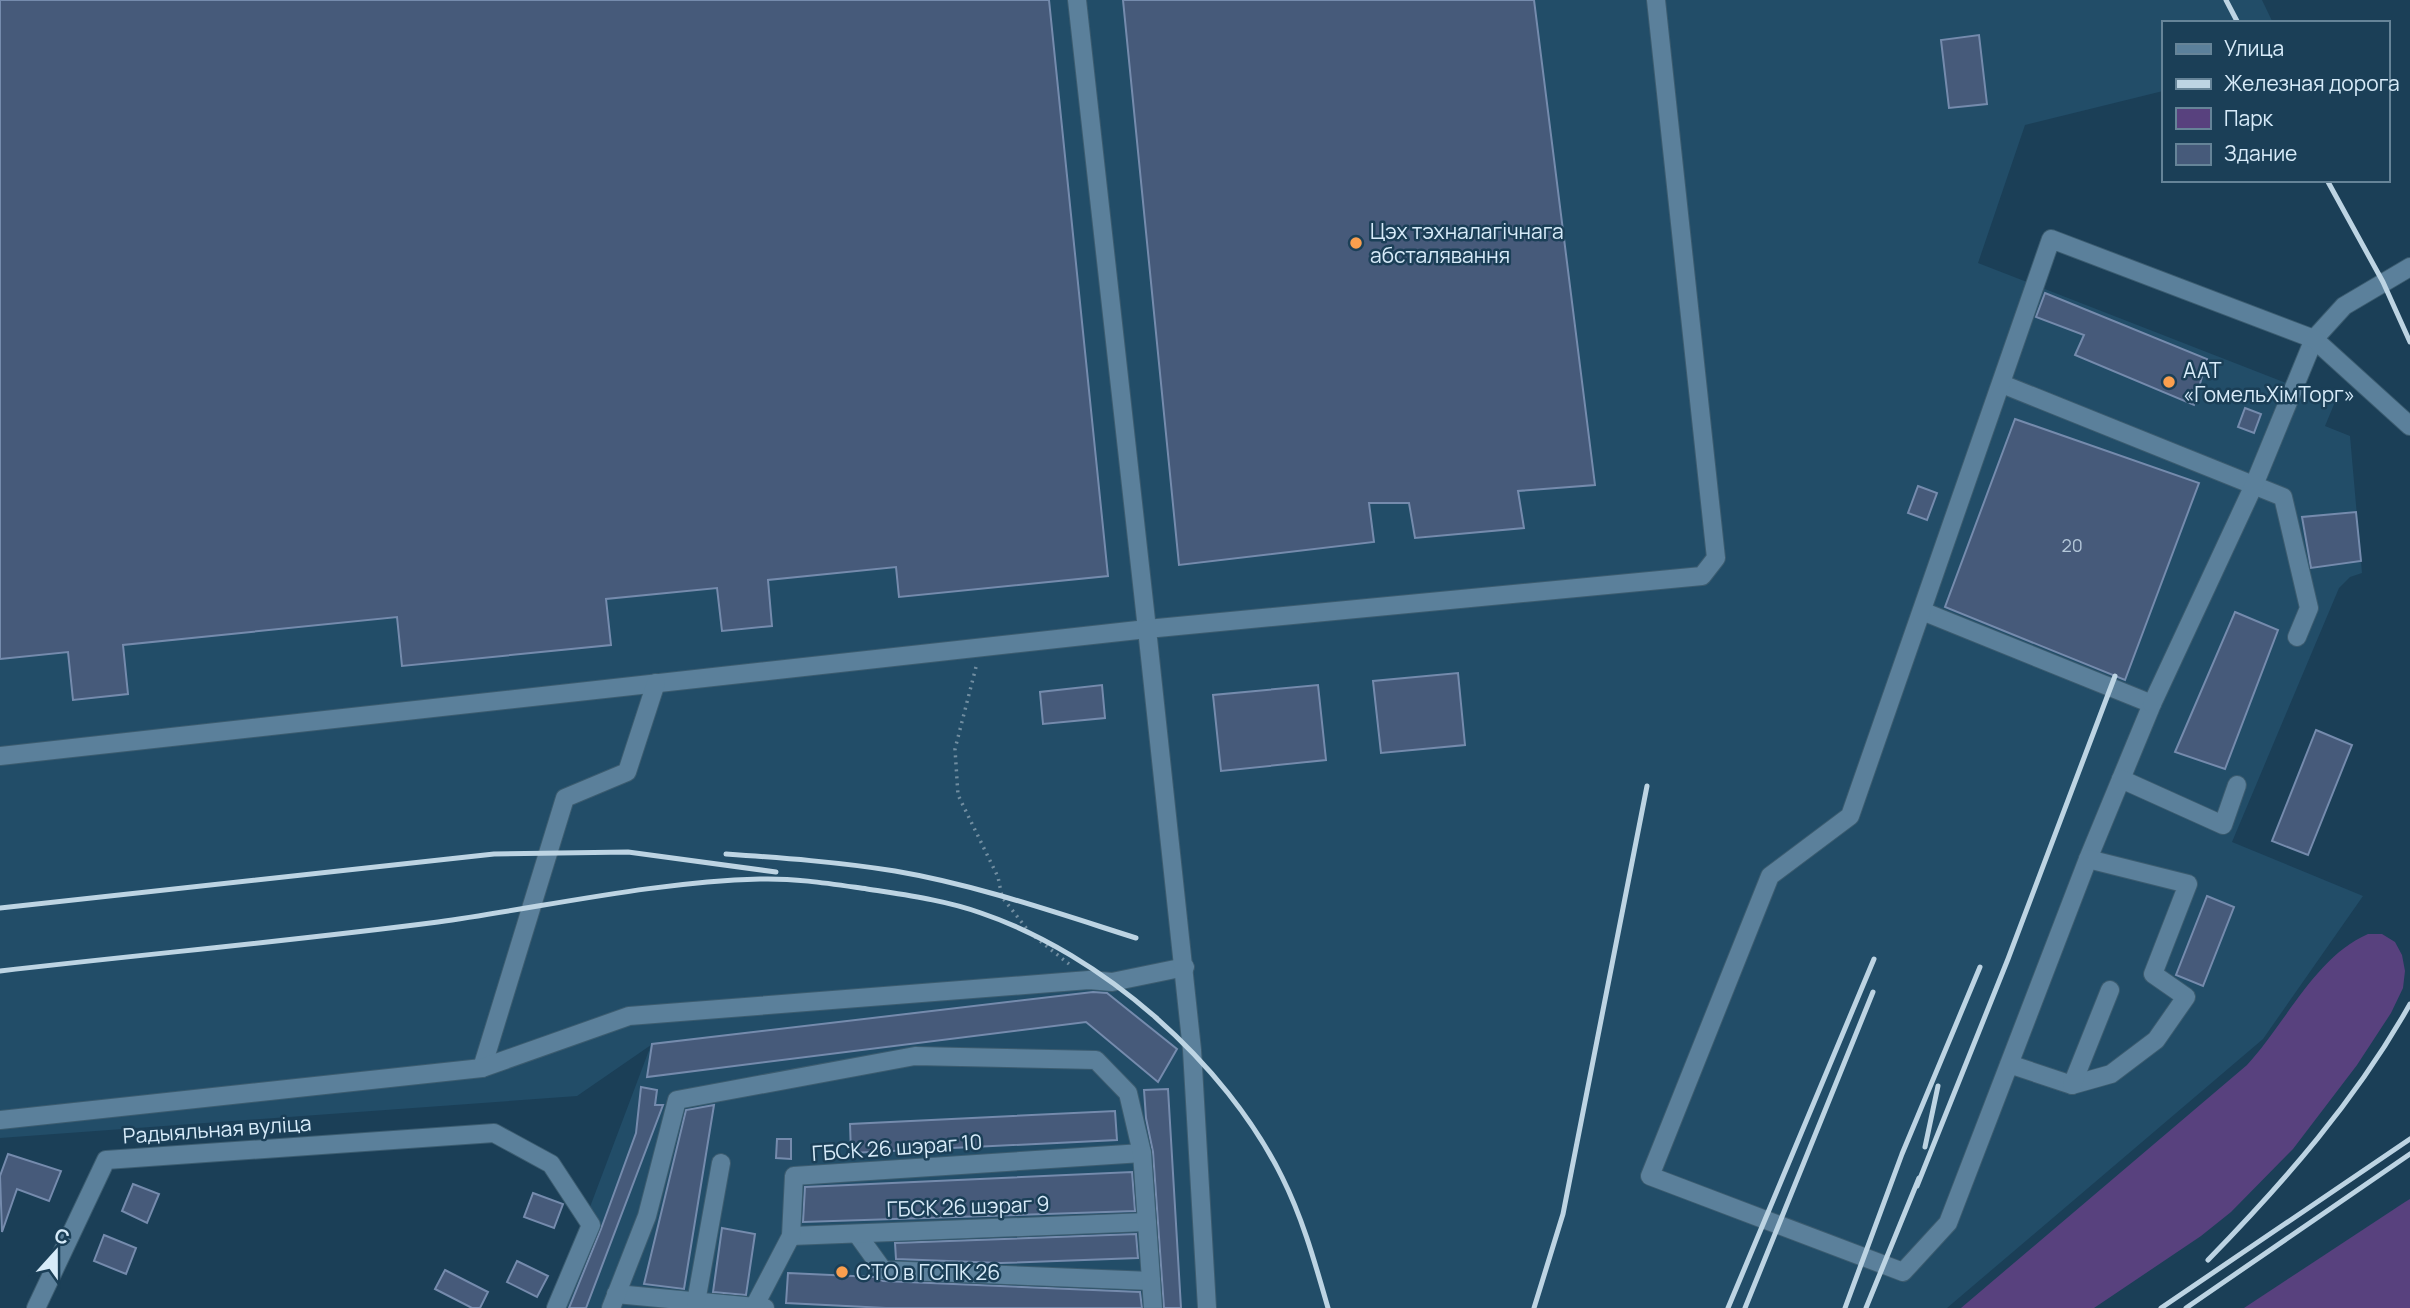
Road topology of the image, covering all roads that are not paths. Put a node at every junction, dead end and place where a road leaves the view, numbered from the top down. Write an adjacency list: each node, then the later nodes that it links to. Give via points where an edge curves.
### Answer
1 (1077, 0): 9 (street)
2 (1656, 0): 9 (street, via 1716,558 1702,576)
3 (2410, 267): 4 (street, via 2344,306)
4 (2314, 340): 5 (street, via 2051,239); 6 (street); 7 (street)
5 (2002, 384): 7 (street); 8 (street)
6 (2410, 426)
7 (2254, 485): 10 (street, via 2283,497 2309,608); 12 (street)
8 (1922, 611): 12 (street); 19 (street, via 1850,816 1770,876 1650,1176 1903,1272 1948,1223)
9 (1147, 629): 11 (street); 17 (street)
10 (2297, 637)
11 (656, 683): 13 (street); 20 (street, via 628,772 565,798)
12 (2152, 704): 14 (street)
13 (0, 756)
14 (2122, 779): 15 (street, via 2223,825); 16 (street)
15 (2237, 785)
16 (2088, 859): 19 (street); 21 (street, via 2188,884 2153,974 2186,997 2156,1040 2120,1068)
17 (1185, 967): 20 (street, via 1112,982 1089,980 629,1016); 35 (street)
18 (2110, 990): 21 (street)
19 (2009, 1064): 21 (street)
20 (482, 1068): 22 (street)
21 (2072, 1085)
22 (0, 1120)
23 (1142, 1153): 25 (street); 27 (street, ГБСК 26 шэраг 10, via 794,1176); 29 (street, via 1128,1093 1096,1060 915,1056 677,1100 647,1216)
24 (721, 1163): 30 (street)
25 (1147, 1222): 26 (street, ГБСК 26 шэраг 9); 28 (street)
26 (858, 1234): 27 (street, ГБСК 26 шэраг 9); 28 (street, via 883,1270)
27 (791, 1236): 31 (street, ГБСК 26 шэраг 10)
28 (1151, 1281): 34 (street)
29 (613, 1301): 30 (street)
30 (696, 1302): 31 (street)
31 (759, 1307)
32 (36, 1308): 33 (street, Радыяльная вуліца, via 106,1160 494,1133 551,1164 591,1225)
33 (556, 1308)
34 (1153, 1308)
35 (1208, 1308)

